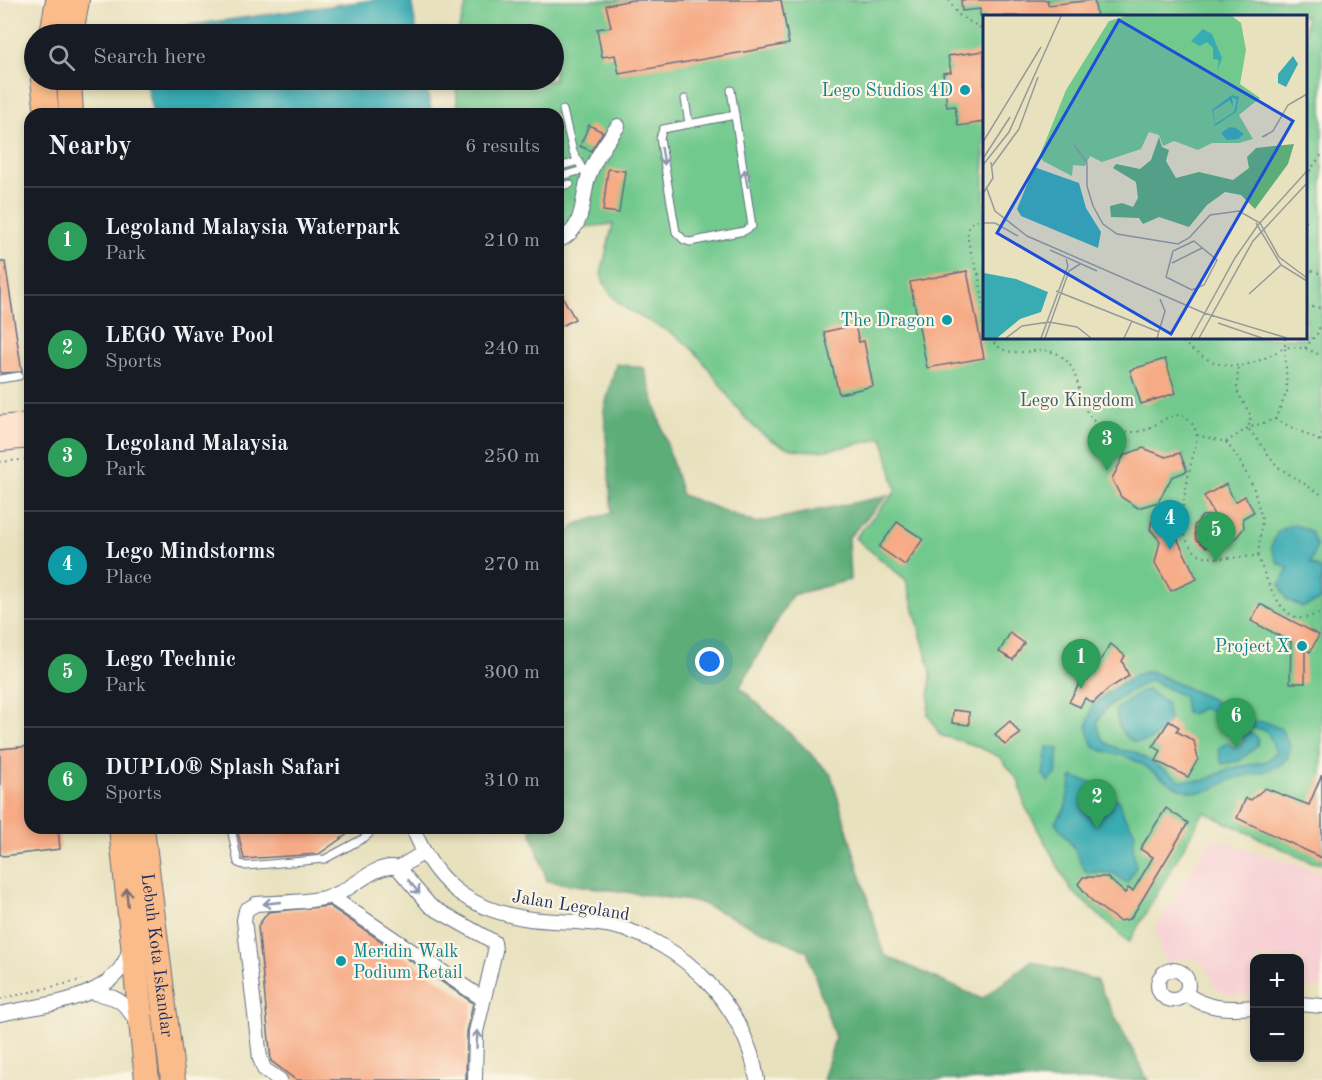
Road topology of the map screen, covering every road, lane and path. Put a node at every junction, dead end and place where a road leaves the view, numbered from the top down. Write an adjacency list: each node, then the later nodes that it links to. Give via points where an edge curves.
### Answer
1 (42, 0): 5 (highway)
2 (58, 0): 6 (highway)
3 (77, 0): 7 (highway)
4 (949, 0): 8 (path, via 957,14)
5 (41, 24)
6 (54, 24)
7 (73, 24)
8 (983, 29)
9 (44, 90): 14 (highway)
10 (50, 90): 15 (highway)
11 (69, 90): 16 (highway)
12 (731, 90): 17 (lane)
13 (685, 99): 19 (lane)
14 (47, 108)
15 (49, 108)
16 (70, 108)
17 (735, 115): 19 (lane); 19 (lane, one-way to 17, via 663,129 660,138 676,232 690,242 752,226)
18 (564, 118): 22 (lane)
19 (689, 124)
20 (618, 126): 25 (street)
21 (1322, 154): 24 (path)
22 (579, 161): 23 (lane); 25 (lane)
23 (564, 165)
24 (1307, 173)
25 (585, 174): 26 (lane); 30 (street, via 579,224)
26 (564, 176)
27 (570, 184): 28 (lane)
28 (564, 185)
29 (983, 220): 33 (path, via 974,220 967,238)
30 (564, 238)
31 (1307, 270): 34 (path)
32 (983, 272): 33 (path)
33 (978, 274): 35 (path)
34 (1322, 274)
35 (983, 306)
36 (1307, 306): 37 (path)
37 (1322, 308)
38 (1322, 321): 43 (path)
39 (991, 339): 53 (path, via 1001,349 1013,353 1049,352 1061,356 1072,371 1082,405 1102,427 1130,433 1181,415 1191,421)
40 (1179, 339): 45 (path, via 1200,355)
41 (1285, 339): 42 (path)
42 (1285, 347): 43 (path); 45 (path); 48 (path, via 1287,392)
43 (1305, 348): 44 (path)
44 (1322, 356)
45 (1238, 368): 51 (path, via 1238,391 1251,416)
46 (19, 376): 47 (lane)
47 (0, 380)
48 (1275, 419): 51 (path); 55 (path)
49 (24, 423): 50 (street)
50 (0, 425)
51 (1248, 428): 57 (path); 60 (path, via 1278,466)
52 (1322, 431): 55 (path)
53 (1197, 435): 57 (path); 61 (path, via 1182,517 1192,548 1211,558)
54 (24, 440): 56 (street)
55 (1321, 441)
56 (0, 442)
57 (1226, 442): 61 (path, via 1253,486 1262,519)
58 (24, 460): 59 (path)
59 (0, 462)
60 (1322, 495)
61 (1258, 556): 62 (path, via 1270,590 1293,615 1302,618)
62 (1322, 612)
63 (122, 834): 73 (highway, Lebuh Kota Iskandar, one-way to 63)
64 (143, 834): 84 (highway, Lebuh Kota Iskandar)
65 (232, 834): 66 (lane, via 238,863 246,866 325,859)
66 (369, 834)
67 (415, 834): 68 (street, Jalan Legoland)
68 (423, 853): 69 (street); 70 (street, Jalan Legoland, via 437,875)
69 (398, 868): 71 (street, via 381,869); 72 (street, one-way to 72, via 430,906)
70 (460, 895): 72 (street); 87 (street, Jalan Legoland, via 525,918 613,926 660,945 698,973 730,1010 744,1036)
71 (330, 896): 77 (street); 85 (street, one-way to 85, via 255,904 244,914 260,1058 264,1069)
72 (447, 918): 77 (street, via 494,942)
73 (132, 940): 74 (street, via 124,966 114,978); 82 (highway, Lebuh Kota Iskandar)
74 (86, 986): 76 (path); 81 (street); 82 (street, via 115,997 128,1007)
75 (1185, 993): 80 (street, via 1197,1002 1220,1009)
76 (0, 999)
77 (483, 999): 86 (street, one-way to 77, via 477,1032)
78 (1304, 1004): 79 (street)
79 (1322, 1006)
80 (1250, 1007)
81 (0, 1014)
82 (141, 1030): 83 (highway, Lebuh Kota Iskandar)
83 (147, 1080)
84 (173, 1080)
85 (280, 1080)
86 (476, 1080)
87 (757, 1080)

